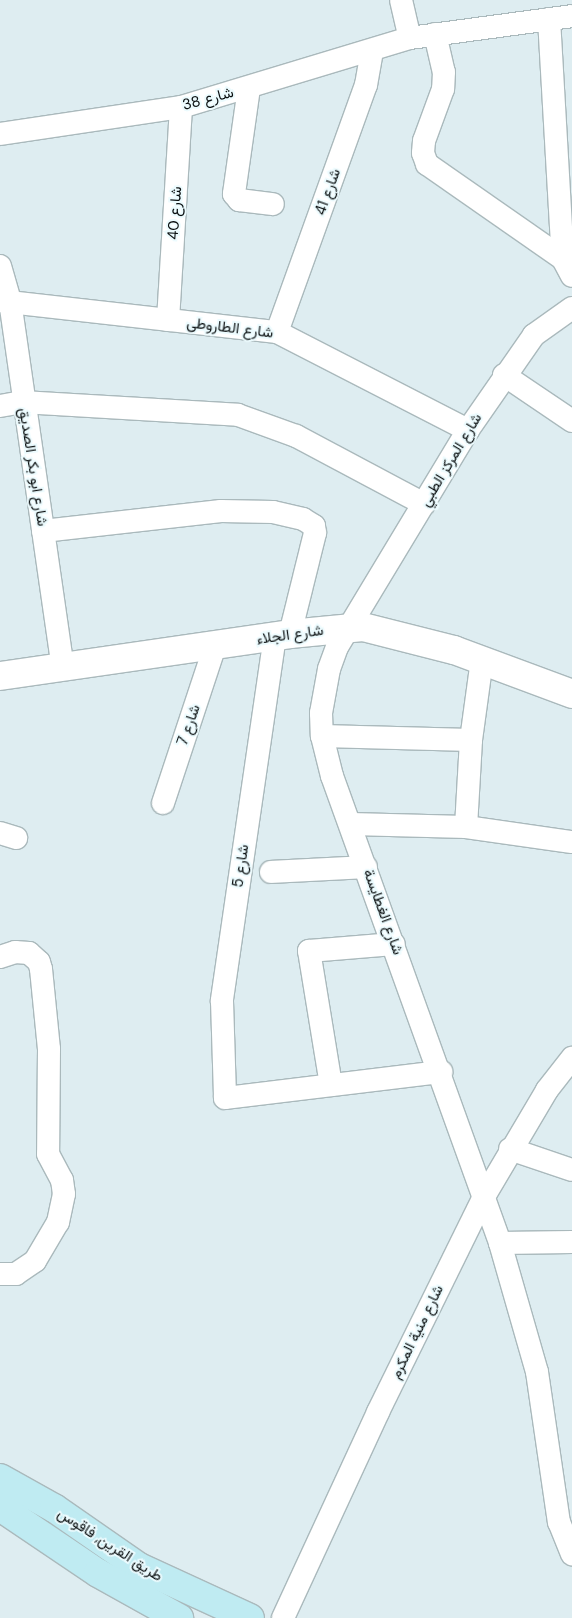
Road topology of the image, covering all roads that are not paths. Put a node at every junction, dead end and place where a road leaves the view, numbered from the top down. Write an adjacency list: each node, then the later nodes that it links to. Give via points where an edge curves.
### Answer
1 (401, 0): 5 (street)
2 (572, 16): 3 (street, شارع 38)
3 (549, 19): 4 (street, شارع 38); 12 (street)
4 (435, 34): 5 (street, شارع 38); 12 (street, via 444,72 443,88 424,141 423,153 427,164)
5 (410, 38): 6 (street, شارع 38)
6 (372, 51): 7 (street, شارع 38); 16 (street, شارع 41, via 366,85)
7 (249, 88): 8 (street, شارع 38); 10 (street, via 234,194 239,200)
8 (182, 106): 9 (street, شارع 38); 15 (street, شارع 40)
9 (0, 134)
10 (273, 204)
11 (0, 266): 13 (street, شارع ابو بكر الصديق)
12 (567, 268)
13 (5, 301): 15 (street, شارع الطاروطى); 18 (street, شارع ابو بكر الصديق)
14 (572, 308): 17 (street, شارع المركز الطبي, via 534,335)
15 (168, 320): 16 (street, شارع الطاروطى)
16 (277, 332): 21 (street, شارع الطاروطى)
17 (504, 375): 20 (street); 21 (street, شارع المركز الطبي)
18 (22, 402): 19 (street); 22 (street, via 238,415 296,436); 23 (street, شارع ابو بكر الصديق)
19 (0, 406)
20 (572, 421)
21 (468, 430): 22 (street, شارع المركز الطبي)
22 (424, 504): 24 (street, شارع المركز الطبي)
23 (44, 531): 25 (street, شارع 5, via 221,511 273,512 303,519 314,526 315,533); 28 (street, شارع ابو بكر الصديق)
24 (348, 628): 25 (street, شارع الجلاء); 27 (street, شارع الجلاء, via 385,631); 31 (street, شارع الغطايسة, via 337,647 325,683)
25 (282, 635): 26 (street, شارع الجلاء); 43 (street, شارع 5, via 222,1001 220,1035 225,1098)
26 (216, 646): 28 (street, شارع الجلاء); 33 (street, شارع 7)
27 (482, 660): 30 (street, شارع الجلاء); 32 (street)
28 (63, 668): 29 (street, شارع الجلاء)
29 (0, 676)
30 (572, 694)
31 (322, 736): 32 (street); 34 (street, شارع الغطايسة, via 326,758)
32 (471, 740): 35 (street)
33 (163, 804)
34 (351, 824): 35 (street); 37 (street, شارع الغطايسة)
35 (466, 827): 36 (street)
36 (572, 842)
37 (366, 867): 38 (street); 39 (street, شارع الغطايسة)
38 (271, 872)
39 (394, 944): 42 (street, شارع الغطايسة); 43 (street, via 309,951)
40 (0, 957): 49 (street, via 15,952 29,953 39,962 41,969 49,1048 48,1154 62,1180 64,1194 58,1222 36,1261 16,1274)
41 (572, 1058): 44 (street, شارع منية المكرم, via 547,1090)
42 (441, 1072): 43 (street); 46 (street, شارع الغطايسة)
43 (331, 1085)
44 (510, 1149): 45 (street); 46 (street, شارع منية المكرم)
45 (572, 1170)
46 (485, 1195): 48 (street, شارع الغطايسة); 55 (street, شارع منية المكرم, via 378,1412)
47 (572, 1242): 48 (street)
48 (500, 1243): 52 (street, شارع الغطايسة, via 537,1372 559,1522)
49 (0, 1274)
50 (0, 1478): 54 (main road, طريق القرين, فاقوس, via 54,1508 139,1567)
51 (0, 1507): 53 (main road, طريق القرين, فاقوس, via 98,1573)
52 (572, 1554)
53 (179, 1618)
54 (250, 1618)
55 (283, 1618)

